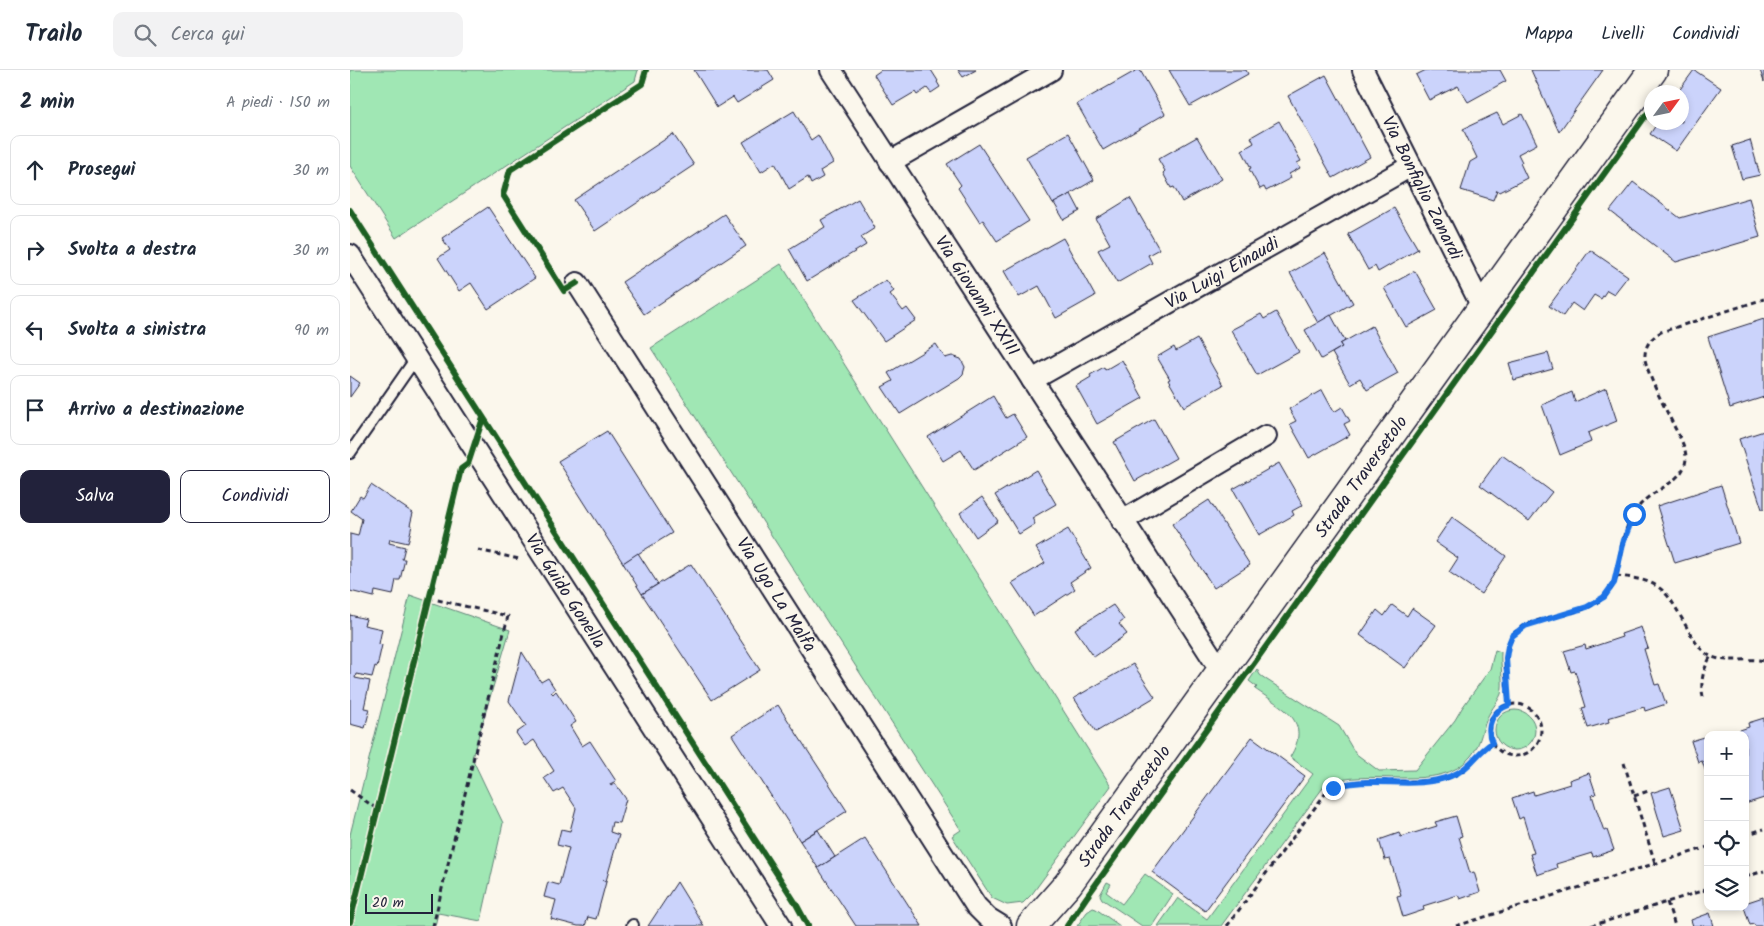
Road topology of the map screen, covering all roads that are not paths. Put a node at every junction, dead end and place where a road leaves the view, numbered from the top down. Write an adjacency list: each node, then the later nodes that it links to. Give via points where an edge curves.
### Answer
1 (831, 70): 5 (street, Via Giovanni XXIII)
2 (1051, 70): 5 (street)
3 (1364, 70): 6 (street, Via Bonfiglio Zanardi)
4 (1653, 70): 9 (main road, Strada Traversetolo)
5 (890, 162): 11 (street, Via Giovanni XXIII)
6 (1411, 166): 9 (street, Via Bonfiglio Zanardi); 11 (street, Via Luigi Einaudi)
7 (350, 255): 10 (street, Via Guido Gonella)
8 (577, 283): 17 (street, Via Ugo La Malfa, via 976,906)
9 (1482, 307): 15 (main road, Strada Traversetolo)
10 (416, 358): 13 (lane); 18 (street, Via Guido Gonella)
11 (1032, 380): 14 (street, Via Giovanni XXIII)
12 (1266, 436): 14 (street)
13 (350, 453)
14 (1122, 520): 15 (street, Via Giovanni XXIII)
15 (1221, 671): 16 (main road, Strada Traversetolo)
16 (1042, 920): 19 (street)
17 (997, 925)
18 (781, 926)
19 (1021, 926)

